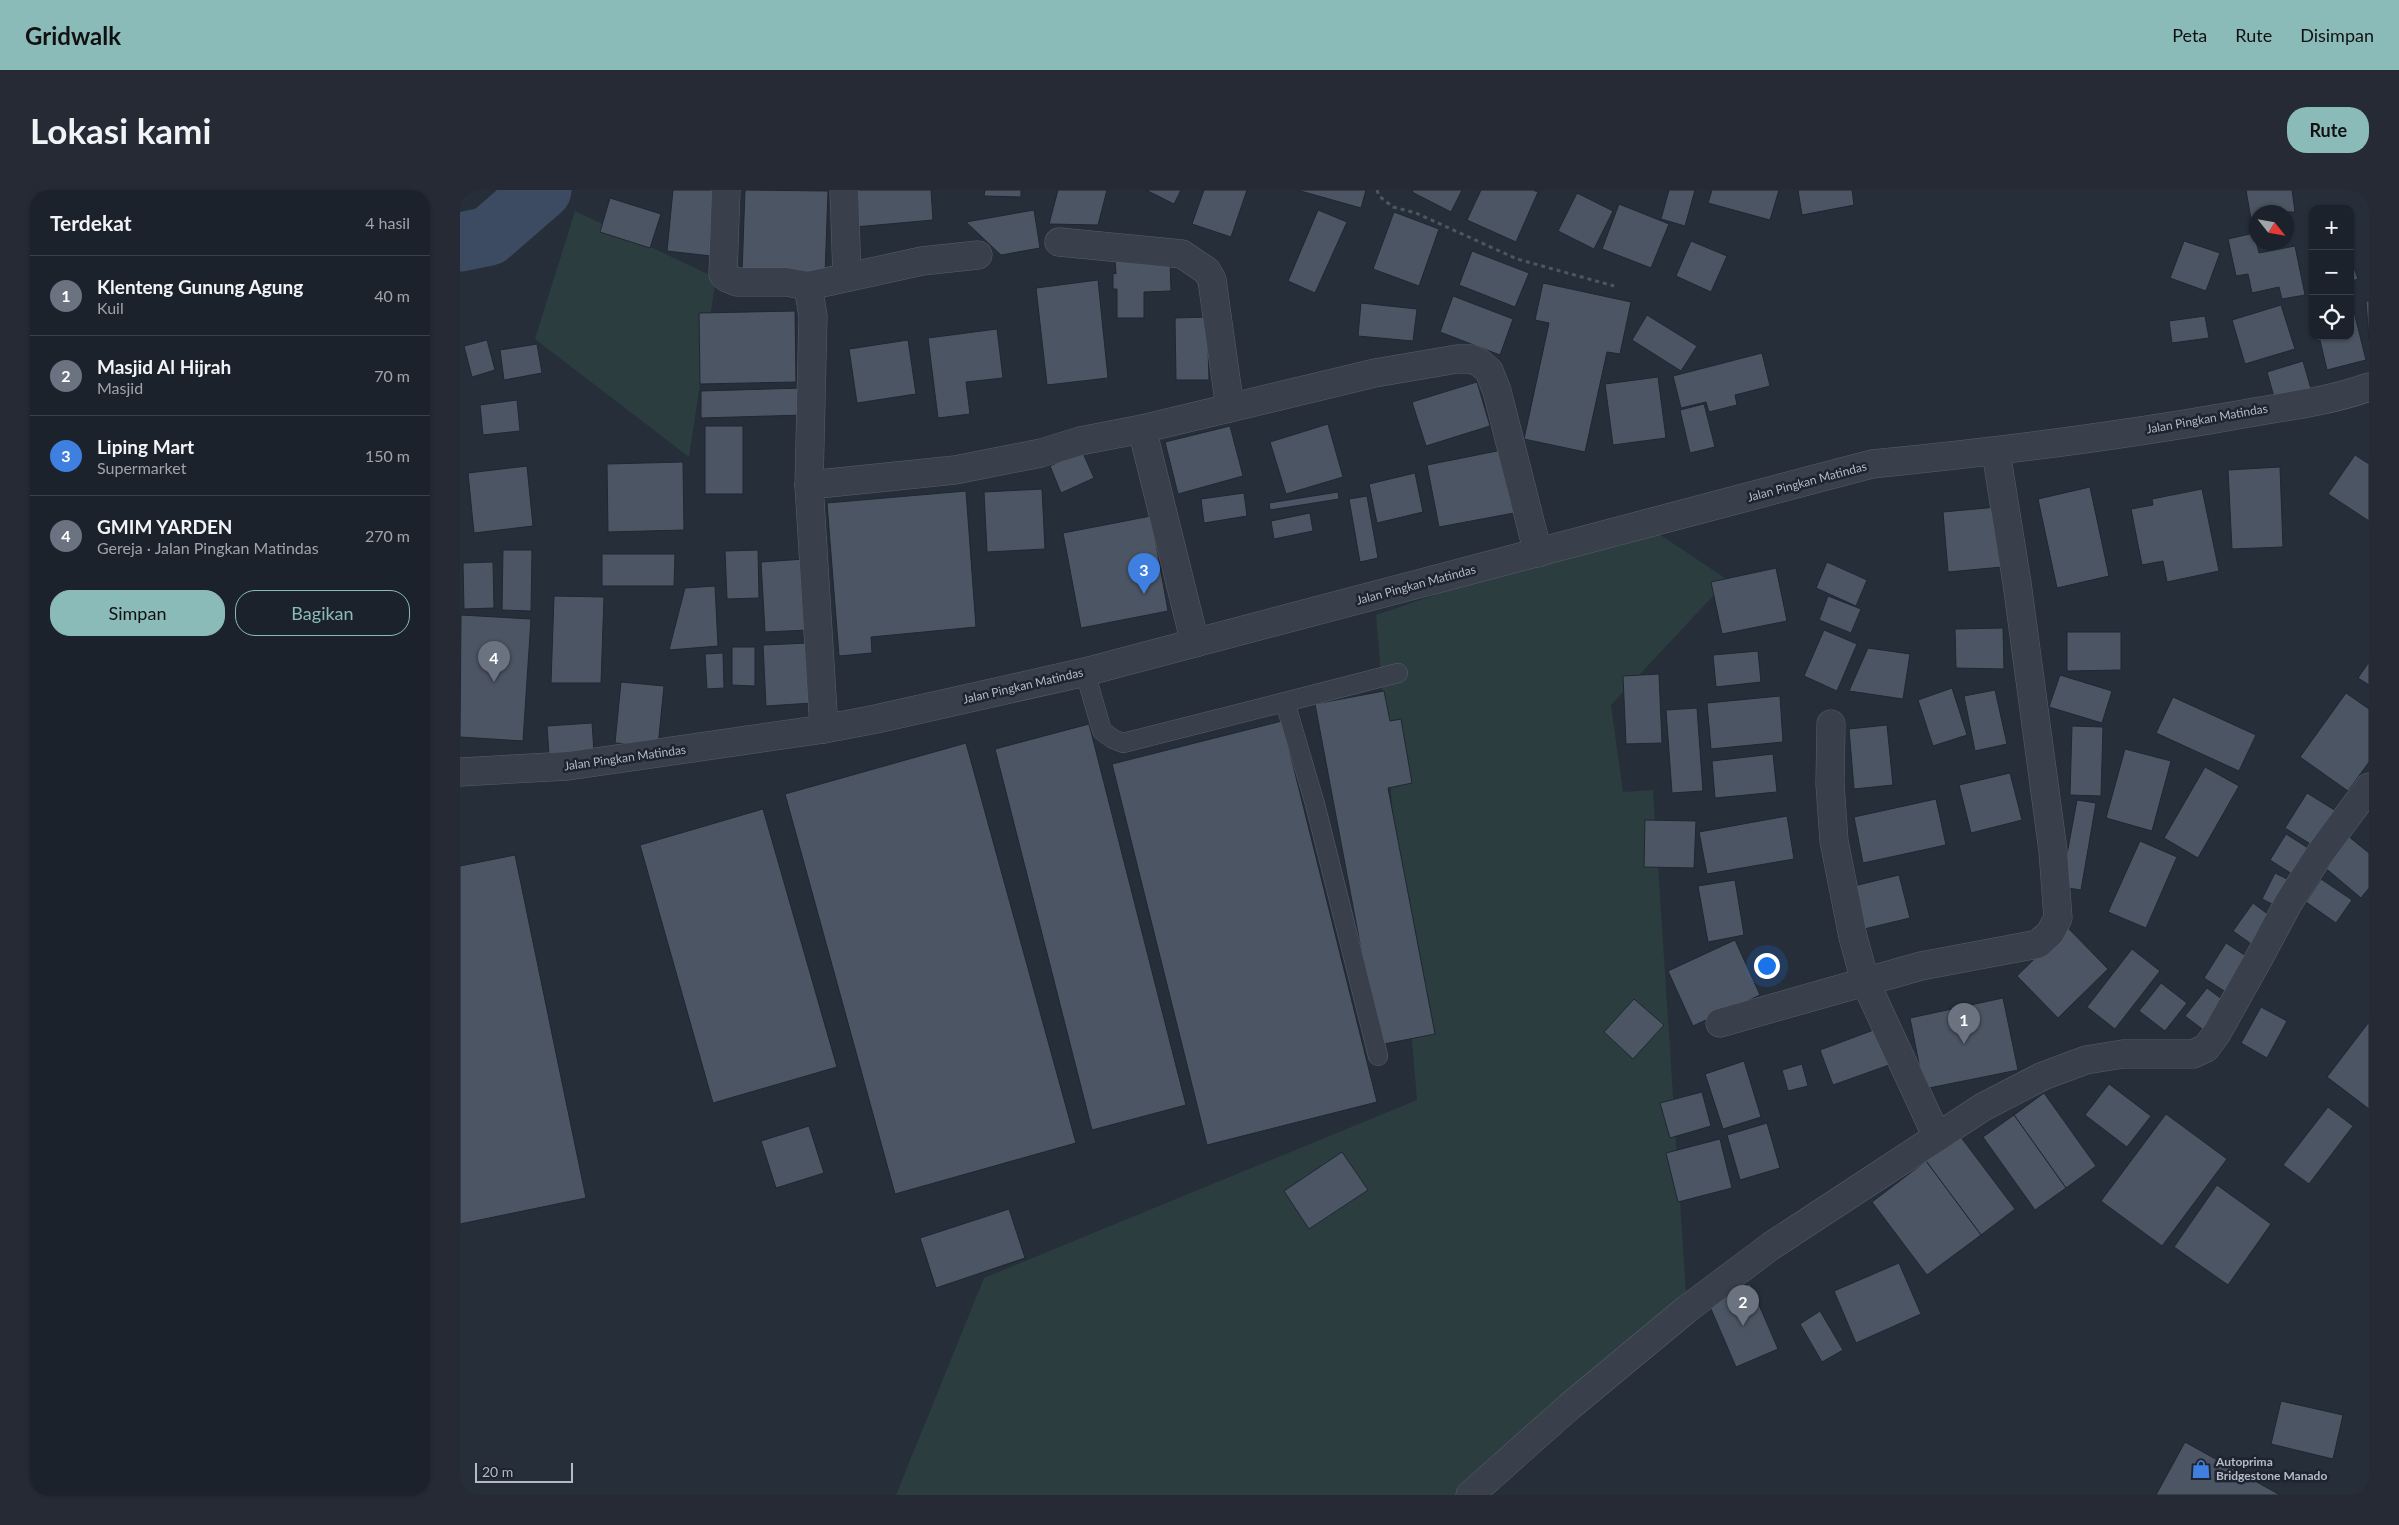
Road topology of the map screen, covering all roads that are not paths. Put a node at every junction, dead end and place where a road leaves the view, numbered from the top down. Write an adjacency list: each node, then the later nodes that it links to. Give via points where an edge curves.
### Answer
1 (726, 190): 6 (street, via 723,274 737,282 786,282)
2 (844, 190): 5 (street)
3 (1059, 242): 8 (street, via 1182,254 1207,270 1212,280)
4 (978, 255): 5 (street, via 922,261)
5 (847, 276): 6 (street)
6 (808, 286): 11 (street, via 813,316)
7 (2369, 387): 10 (street, Jalan Pingkan Matindas, via 2340,398)
8 (1230, 408): 9 (street); 12 (street, via 1375,373 1472,358 1489,371 1497,391)
9 (1142, 429): 11 (street, via 955,470); 13 (street)
10 (1996, 452): 12 (street, Jalan Pingkan Matindas, via 1872,464); 21 (street, via 2053,852 2058,918 2050,933 2038,944 1921,966)
11 (809, 485): 18 (street)
12 (1538, 552): 13 (street, Jalan Pingkan Matindas)
13 (1195, 643): 14 (street, Jalan Pingkan Matindas)
14 (1085, 672): 16 (lane, via 1102,731 1123,743); 18 (street, Jalan Pingkan Matindas)
15 (1398, 672): 16 (lane)
16 (1285, 702): 23 (lane, via 1315,804)
17 (1831, 724): 21 (street, via 1830,784 1834,841)
18 (824, 729): 19 (street, Jalan Pingkan Matindas, via 568,766)
19 (460, 772)
20 (2369, 787): 24 (street, via 2320,852 2288,902 2206,1048 2193,1054 2122,1054 2071,1064 2013,1090)
21 (1865, 981): 22 (street); 24 (street)
22 (1720, 1023)
23 (1378, 1056)
24 (1937, 1137): 25 (street, via 1771,1246 1687,1309)
25 (1470, 1495)

